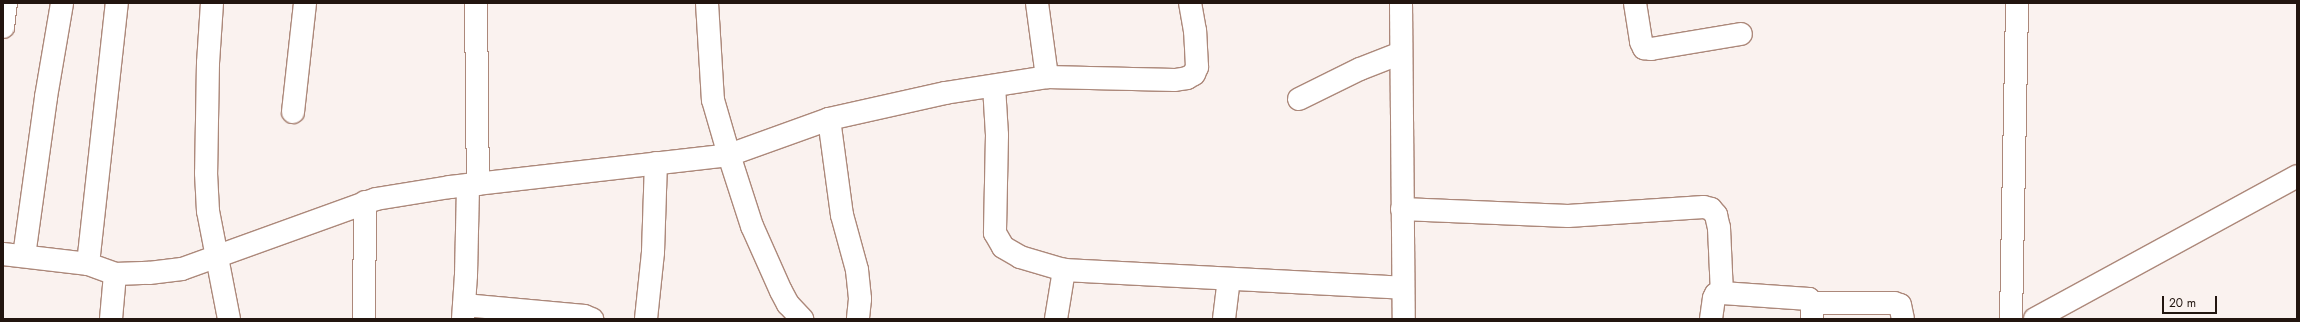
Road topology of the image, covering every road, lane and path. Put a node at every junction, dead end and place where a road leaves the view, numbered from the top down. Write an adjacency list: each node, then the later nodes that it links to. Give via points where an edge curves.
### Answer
1 (6, 3): 13 (street)
2 (62, 3): 28 (street)
3 (118, 3): 30 (street)
4 (212, 3): 29 (street, via 206,173 208,211)
5 (306, 3): 19 (street)
6 (476, 3): 24 (street)
7 (707, 3): 21 (street, via 713,100)
8 (1037, 3): 16 (street)
9 (1190, 3): 16 (street, via 1198,60 1194,74 1188,78 1175,80)
10 (1401, 3): 15 (street)
11 (1636, 3): 14 (street, via 1644,48 1651,50)
12 (2017, 3): 50 (street)
13 (3, 27)
14 (1741, 34)
15 (1401, 52): 18 (street); 26 (street)
16 (1047, 77): 17 (street)
17 (994, 86): 20 (street, via 900,102); 31 (street, via 997,135 995,232 1003,247 1020,257)
18 (1299, 99)
19 (293, 112)
20 (829, 119): 21 (street); 44 (street, via 842,215 857,270 860,299)
21 (729, 155): 22 (street); 43 (street, via 755,233 788,304)
22 (656, 163): 24 (street); 42 (street)
23 (2297, 176): 51 (street)
24 (473, 184): 25 (street); 37 (street)
25 (365, 202): 29 (street); 40 (street)
26 (1402, 209): 34 (street); 35 (street, via 1568,216 1704,207 1712,209 1719,228)
27 (3, 254): 28 (street)
28 (24, 256): 30 (street)
29 (216, 257): 32 (street, via 182,269); 39 (street)
30 (88, 264): 32 (street)
31 (1064, 270): 33 (street); 45 (street)
32 (115, 274): 38 (street)
33 (1229, 280): 34 (street); 46 (street)
34 (1403, 288): 47 (street)
35 (1722, 293): 36 (street, via 1809,299); 48 (street, via 1716,294 1714,298)
36 (1812, 311): 49 (street, via 1894,304 1900,305)
37 (464, 312): 41 (street, via 584,316)
38 (111, 319)
39 (229, 319)
40 (364, 319)
41 (592, 319)
42 (646, 319)
43 (802, 319)
44 (858, 319)
45 (1056, 319)
46 (1224, 319)
47 (1404, 319)
48 (1711, 319)
49 (1903, 319)
50 (2011, 319)
51 (2036, 319)

